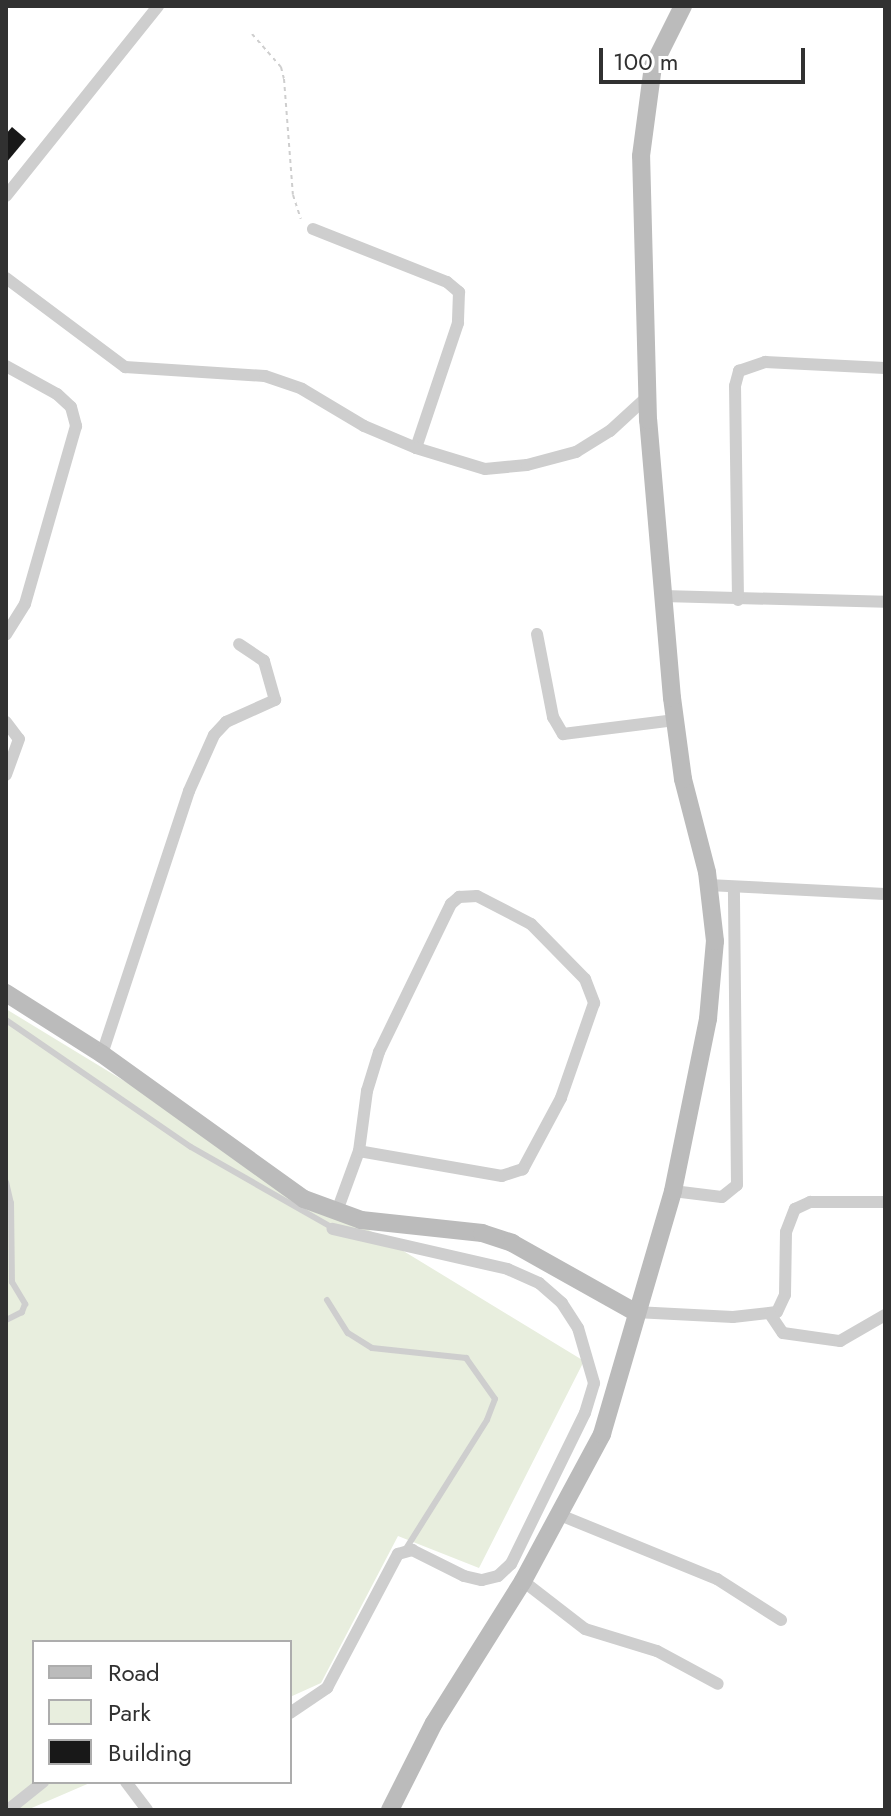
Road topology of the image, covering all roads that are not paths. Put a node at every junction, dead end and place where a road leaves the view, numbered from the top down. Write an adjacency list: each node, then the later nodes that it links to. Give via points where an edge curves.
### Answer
1 (158, 6): 3 (street)
2 (683, 6): 8 (street, via 653,66 644,103)
3 (6, 196)
4 (313, 229): 9 (street, via 447,282 459,292 458,323)
5 (6, 278): 9 (street, via 125,367 265,376 302,389 364,426)
6 (6, 366): 14 (street, via 64,401 76,426 25,604)
7 (885, 368): 11 (street, via 765,362 739,371)
8 (648, 396): 9 (street, via 610,431 576,452 527,465 485,469); 10 (street)
9 (416, 448)
10 (663, 596): 11 (street); 16 (street)
11 (738, 600): 12 (street)
12 (885, 602)
13 (537, 634): 16 (street, via 553,717 563,734)
14 (6, 635)
15 (239, 644): 24 (street, via 264,661 275,700 226,722 214,735 189,791)
16 (675, 720): 19 (street)
17 (6, 722): 18 (street, via 19,739)
18 (6, 775)
19 (708, 885): 20 (street); 27 (street, via 715,941 708,1019)
20 (734, 887): 21 (street); 27 (street, via 737,1185 722,1197)
21 (885, 894)
22 (6, 993): 24 (street)
23 (6, 1020): 29 (lane, via 191,1147)
24 (102, 1054): 29 (street)
25 (359, 1151): 25 (street, via 502,1176 517,1175 527,1164 561,1098 594,1003 585,979 531,924 477,896 459,897 451,904 384,1040 367,1091); 29 (street)
26 (6, 1182): 34 (lane, via 12,1282 25,1304 22,1312)
27 (673, 1191): 31 (street)
28 (885, 1202): 32 (street, via 810,1202 795,1209 786,1232 785,1295 777,1312)
29 (335, 1220): 31 (street, via 482,1233 512,1243); 36 (street, via 508,1269 539,1283 562,1303 591,1361 594,1383 585,1413 511,1564 498,1576 482,1580)
30 (327, 1300): 36 (lane, via 348,1333 372,1348 466,1358 495,1399)
31 (635, 1312): 32 (street); 35 (street, via 602,1434)
32 (770, 1314): 33 (street, via 783,1333 840,1341)
33 (885, 1315)
34 (6, 1320)
35 (560, 1515): 37 (street); 38 (street, via 717,1579)
36 (405, 1550): 40 (street, via 393,1561 327,1688)
37 (523, 1581): 39 (street, via 585,1629 657,1651); 45 (street, via 434,1723)
38 (781, 1620)
39 (718, 1684)
40 (292, 1712)
41 (40, 1784): 43 (street)
42 (128, 1784): 44 (street)
43 (8, 1810)
44 (147, 1810)
45 (390, 1810)

